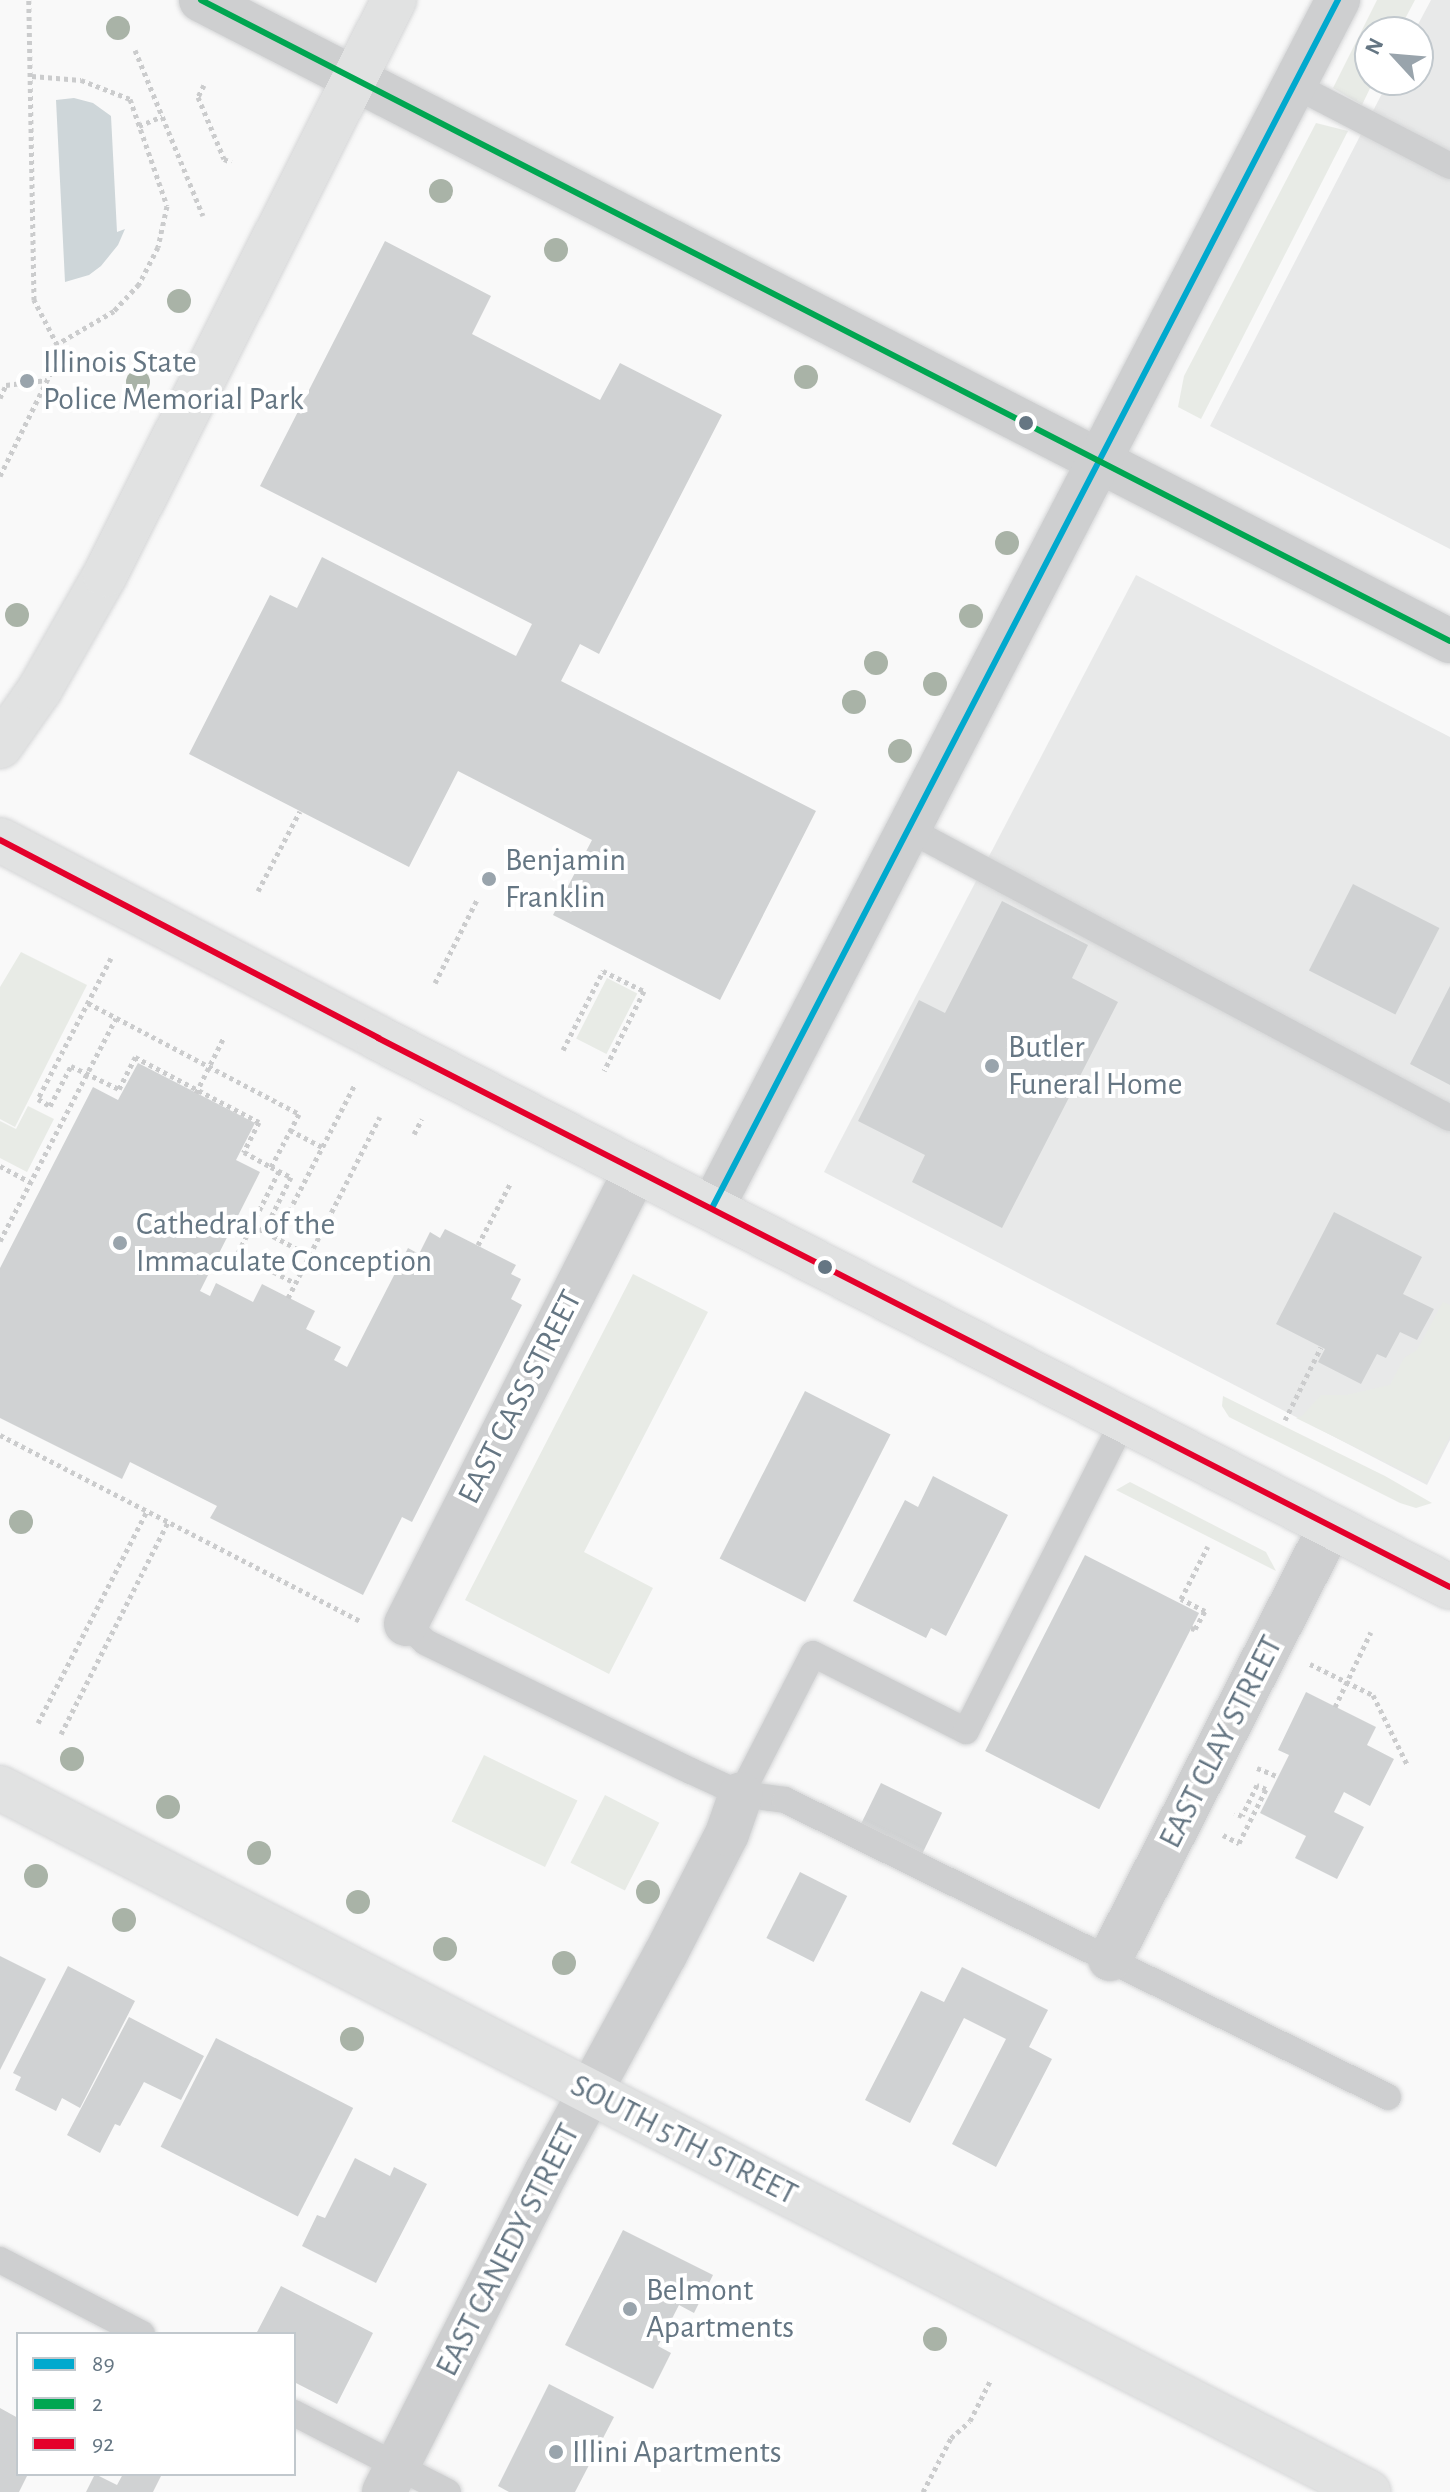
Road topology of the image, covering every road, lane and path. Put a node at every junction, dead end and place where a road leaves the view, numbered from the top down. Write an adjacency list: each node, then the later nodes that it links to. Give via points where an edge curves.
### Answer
1 (29, 0): 6 (path)
2 (201, 0): 7 (street)
3 (394, 0): 7 (main road)
4 (1338, 0): 9 (street)
5 (135, 50): 10 (path)
6 (32, 76): 11 (path, via 68,77 122,94 130,99); 15 (path, via 34,300)
7 (354, 78): 18 (street); 21 (main road, via 105,575 40,689)
8 (204, 85): 12 (path, via 198,97 224,159)
9 (1294, 85): 13 (lane); 18 (street)
10 (162, 116): 11 (path); 14 (path)
11 (139, 126): 15 (path, via 167,206 158,247 139,284 114,311)
12 (231, 162)
13 (1450, 166)
14 (203, 216)
15 (57, 344): 16 (path, via 61,352)
16 (48, 380): 17 (path, via 6,385); 19 (path)
17 (0, 398)
18 (1099, 462): 20 (street); 23 (street)
19 (0, 476)
20 (1450, 641)
21 (0, 746)
22 (300, 811): 25 (path)
23 (908, 829): 39 (lane); 50 (street)
24 (0, 840): 46 (main road)
25 (258, 891)
26 (477, 900): 28 (path)
27 (111, 958): 29 (path)
28 (435, 983)
29 (88, 1003): 30 (path); 35 (path, via 38,1099 50,1106 71,1066)
30 (116, 1018): 33 (path); 35 (path)
31 (224, 1037): 33 (path)
32 (563, 1050): 34 (path, via 603,971 644,991)
33 (209, 1066): 37 (path); 41 (path, via 299,1114)
34 (604, 1071)
35 (87, 1073): 37 (path, via 119,1089 135,1057); 48 (path)
36 (355, 1084): 43 (path)
37 (197, 1091): 45 (path, via 259,1122 244,1152)
38 (380, 1117): 54 (path)
39 (1450, 1118)
40 (422, 1119): 42 (path)
41 (290, 1130): 43 (path); 45 (path)
42 (414, 1134)
43 (322, 1147): 47 (path, via 282,1225 270,1219 291,1177)
44 (0, 1166): 48 (path)
45 (271, 1167): 47 (path)
46 (636, 1170): 50 (main road); 66 (street, EAST CASS STREET)
47 (279, 1171): 51 (path)
48 (30, 1182): 52 (path)
49 (510, 1184): 53 (path)
50 (712, 1208): 58 (main road)
51 (252, 1225): 54 (path); 55 (path, via 238,1253)
52 (0, 1241)
53 (478, 1245)
54 (309, 1255): 55 (path)
55 (295, 1283): 56 (path)
56 (288, 1298)
57 (1321, 1347): 59 (path)
58 (1124, 1419): 63 (main road); 77 (lane, via 966,1731 813,1654)
59 (1285, 1420)
60 (0, 1435): 61 (path)
61 (147, 1511): 62 (path); 72 (path)
62 (168, 1522): 66 (path); 73 (path)
63 (1331, 1526): 65 (main road); 79 (street, EAST CLAY STREET)
64 (1208, 1546): 67 (path, via 1181,1599 1205,1611)
65 (1450, 1586)
66 (387, 1624): 77 (lane)
67 (1191, 1628)
68 (1371, 1632): 70 (path)
69 (1301, 1659): 70 (path)
70 (1347, 1682): 71 (path); 74 (path, via 1373,1695)
71 (1335, 1707)
72 (38, 1723)
73 (61, 1734)
74 (1407, 1764)
75 (1277, 1776): 78 (path, via 1258,1767 1235,1813 1242,1816 1257,1785 1266,1789 1239,1843)
76 (0, 1788): 80 (main road, SOUTH 5TH STREET)
77 (741, 1794): 79 (lane, via 785,1800); 80 (street, EAST CANEDY STREET, via 713,1861)
78 (1215, 1831)
79 (1110, 1959): 81 (lane)
80 (591, 2091): 86 (street, EAST CANEDY STREET); 89 (main road, SOUTH 5TH STREET)
81 (1388, 2097)
82 (0, 2260): 83 (lane)
83 (138, 2332)
84 (990, 2381): 88 (path)
85 (296, 2414): 86 (lane)
86 (391, 2479): 87 (lane)
87 (448, 2492)
88 (923, 2492)
89 (1368, 2492)

